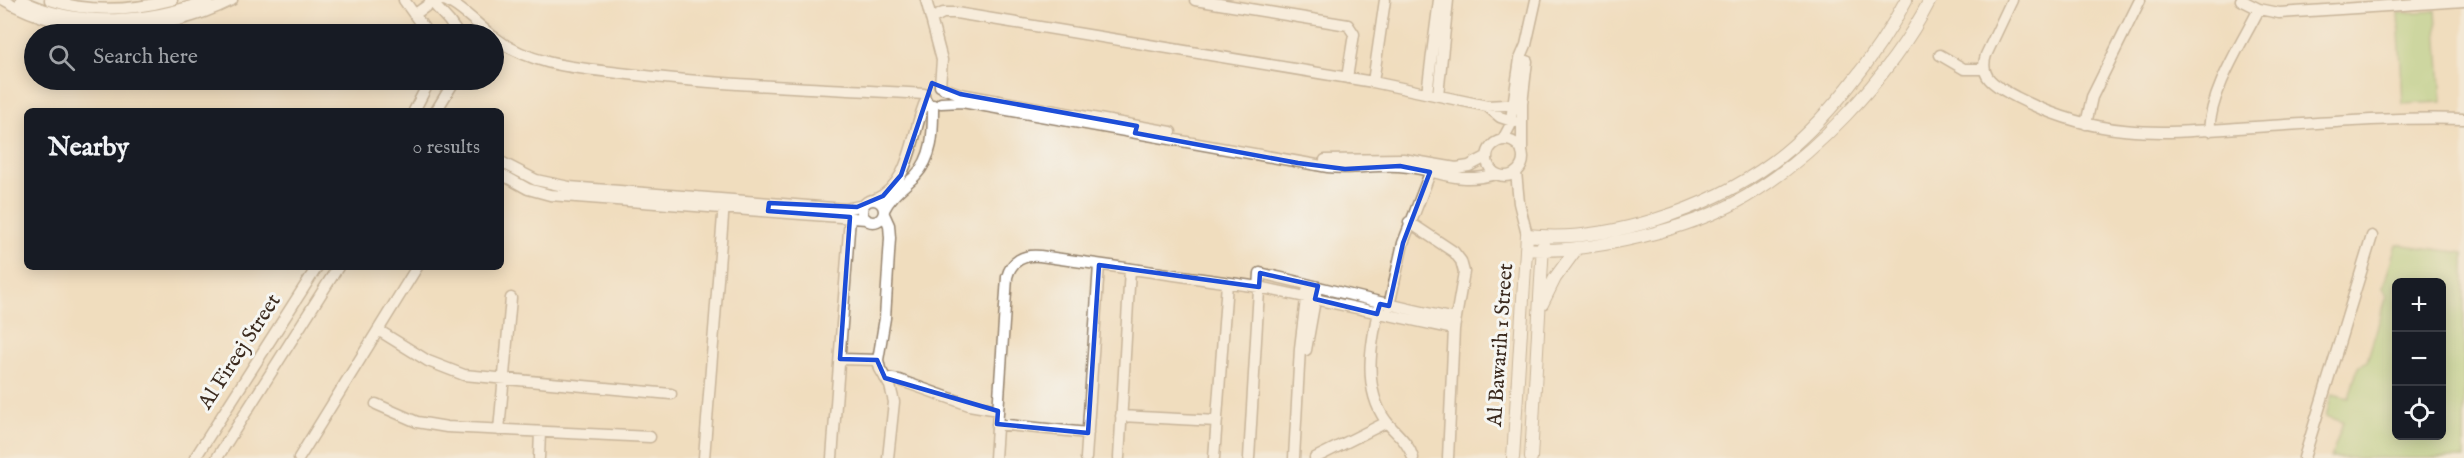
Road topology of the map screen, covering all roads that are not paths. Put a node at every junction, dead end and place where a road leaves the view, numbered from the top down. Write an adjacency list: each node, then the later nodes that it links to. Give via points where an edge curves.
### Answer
1 (4, 0): 26 (street)
2 (21, 0): 25 (street, via 78,18)
3 (50, 0): 4 (street, via 110,9)
4 (172, 0)
5 (209, 0): 25 (street)
6 (232, 0): 25 (street, via 189,16)
7 (404, 0): 23 (street)
8 (1195, 0): 35 (street, via 1348,25 1354,34)
9 (1385, 0): 37 (street)
10 (1439, 0): 31 (street)
11 (1448, 0): 31 (street)
12 (1536, 0): 44 (street)
13 (1906, 0): 36 (street)
14 (1930, 0): 41 (street, via 1905,44)
15 (2012, 0): 34 (street, via 1986,55)
16 (2140, 0): 50 (street, via 2092,97)
17 (2241, 0): 22 (street)
18 (431, 1): 23 (street); 29 (street); 30 (street, via 450,3)
19 (2464, 1): 21 (street)
20 (926, 2): 24 (street)
21 (2339, 4): 22 (street, via 2279,13)
22 (2259, 9): 52 (street, via 2216,96)
23 (415, 14): 28 (street)
24 (931, 18): 35 (street, via 956,13); 38 (street, via 942,60)
25 (141, 21): 27 (street)
26 (67, 24)
27 (126, 24)
28 (422, 24)
29 (451, 24)
30 (477, 24)
31 (1441, 25): 42 (street)
32 (504, 44): 43 (street, via 546,63 712,83)
33 (1940, 55): 34 (street, via 1964,69)
34 (1984, 69): 50 (street, via 1989,80 1999,87 2041,109)
35 (1347, 78): 37 (street)
36 (1853, 81): 41 (street); 71 (street, via 1773,161 1722,192 1632,225 1592,234)
37 (1373, 82): 42 (street)
38 (941, 87): 43 (street, via 945,94); 43 (street, via 931,85); 51 (street)
39 (425, 90): 46 (street)
40 (449, 90): 47 (street)
41 (1867, 92): 72 (street, via 1796,162 1734,203 1658,232)
42 (1432, 94): 45 (street)
43 (931, 100): 51 (street); 63 (street, via 901,175 886,193); 65 (street, via 933,135 928,157)
44 (1518, 104): 45 (street); 49 (street)
45 (1487, 106): 49 (street)
46 (416, 108)
47 (438, 108)
48 (2464, 119): 52 (street)
49 (1516, 122): 53 (street); 54 (street)
50 (2086, 124): 52 (street, via 2154,133)
51 (1136, 130): 57 (street, via 1345,169)
52 (2209, 131)
53 (1503, 139): 54 (street, via 1513,141); 55 (street, via 1493,143)
54 (1522, 153): 58 (street, via 1522,164)
55 (1486, 157): 57 (street, via 1462,168); 59 (street)
56 (504, 164): 61 (street)
57 (1432, 169): 59 (street, via 1466,179); 68 (street)
58 (1516, 172): 59 (street); 69 (street)
59 (1496, 174)
60 (504, 176): 61 (street, via 528,189)
61 (569, 192): 62 (street)
62 (724, 203): 64 (street); 110 (street)
63 (869, 203): 64 (street, via 845,209); 65 (street, via 880,203); 67 (street, via 862,213)
64 (768, 207): 66 (street)
65 (884, 212): 67 (street, via 876,222); 90 (street, via 890,238)
66 (850, 217): 67 (street); 89 (street)
67 (866, 219)
68 (1409, 222): 85 (street); 87 (street, via 1449,248 1461,261 1464,277)
69 (1527, 235): 71 (street); 73 (street, Al Bawarih 1 Street)
70 (2372, 236): 124 (street)
71 (1544, 237): 74 (street, Al Bawarih 1 Street)
72 (1577, 248): 74 (street); 86 (street, via 1555,278)
73 (1526, 249): 74 (street); 122 (street, Al Bawarih 1 Street)
74 (1542, 251): 86 (street, Al Bawarih 1 Street)
75 (1099, 265): 76 (street); 97 (street, via 1030,255 1010,268); 104 (street)
76 (1130, 269): 80 (street); 98 (street)
77 (315, 270): 106 (street, Al Fireej Street)
78 (336, 270): 107 (street, Al Fireej Street)
79 (415, 270): 88 (street)
80 (1227, 283): 82 (street); 99 (street)
81 (1313, 285): 82 (street, via 1260,273); 84 (street); 85 (street)
82 (1259, 287): 84 (street); 117 (street)
83 (511, 298): 92 (street)
84 (1310, 298): 85 (street); 118 (street)
85 (1382, 308): 87 (street); 100 (street, via 1371,351 1371,375 1378,406)
86 (1539, 311): 123 (street, Al Bawarih 1 Street)
87 (1455, 324): 121 (street)
88 (378, 330): 92 (street, via 440,367 464,375); 108 (street)
89 (840, 359): 90 (street); 111 (street)
90 (878, 360): 91 (street)
91 (885, 378): 93 (street); 95 (street)
92 (503, 379): 94 (street); 102 (street)
93 (913, 386): 95 (street); 97 (street, via 969,405)
94 (671, 394)
95 (892, 394): 112 (street)
96 (376, 404): 102 (street, via 432,425)
97 (998, 410): 101 (street)
98 (1122, 416): 99 (street); 115 (street)
99 (1217, 421): 116 (street)
100 (1387, 422): 119 (street); 120 (street, via 1406,443)
101 (997, 424): 104 (street); 113 (street)
102 (499, 430): 103 (street)
103 (540, 432): 105 (street); 109 (street)
104 (1088, 433): 114 (street)
105 (650, 437)
106 (195, 458)
107 (217, 458)
108 (299, 458)
109 (539, 458)
110 (704, 458)
111 (832, 458)
112 (888, 458)
113 (995, 458)
114 (1086, 458)
115 (1119, 458)
116 (1214, 458)
117 (1249, 458)
118 (1294, 458)
119 (1315, 458)
120 (1413, 458)
121 (1448, 458)
122 (1513, 458)
123 (1531, 458)
124 (2304, 458)

